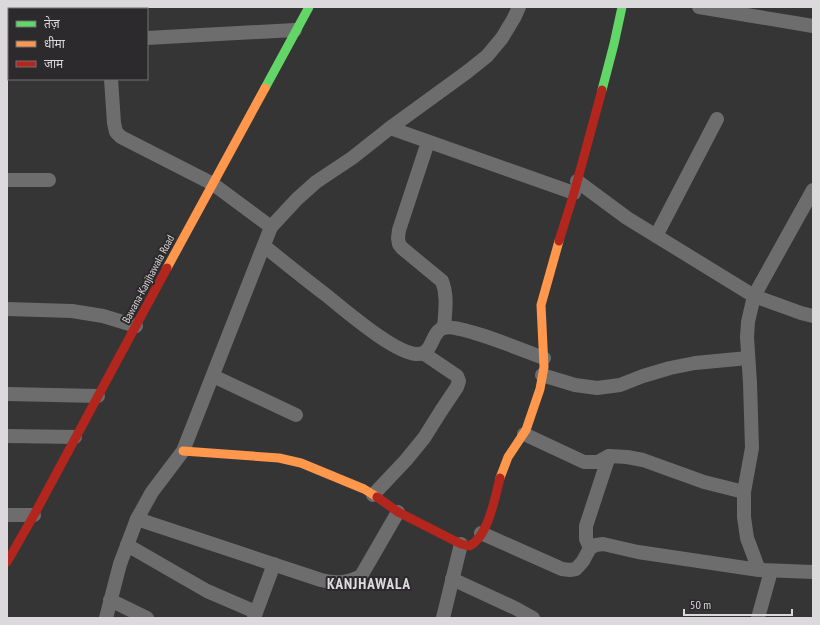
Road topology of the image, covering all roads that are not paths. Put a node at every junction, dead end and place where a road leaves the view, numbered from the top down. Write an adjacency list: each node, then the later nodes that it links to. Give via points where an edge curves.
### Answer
1 (309, 7): 6 (street, Bawana-Kanjhawala Road)
2 (519, 7): 10 (street, via 502,38 487,56)
3 (622, 7): 15 (street)
4 (699, 7): 5 (street)
5 (813, 26)
6 (295, 30): 7 (street); 14 (street, Bawana-Kanjhawala Road)
7 (148, 38)
8 (111, 80): 14 (street, via 116,132 121,137)
9 (717, 119): 18 (street)
10 (390, 128): 11 (street); 17 (street, via 316,182)
11 (428, 142): 15 (street); 24 (street, via 398,238 402,248 442,281 446,296)
12 (7, 180): 13 (street)
13 (49, 180)
14 (213, 184): 17 (street); 23 (street, Bawana-Kanjhawala Road)
15 (576, 187): 18 (street); 26 (street, via 543,296 541,310)
16 (813, 190): 20 (street)
17 (271, 227): 19 (street)
18 (656, 236): 20 (street)
19 (264, 246): 25 (street, via 368,328 409,352); 28 (street)
20 (754, 296): 22 (street); 27 (street, via 748,322)
21 (7, 309): 23 (street, via 72,311 103,316)
22 (813, 316)
23 (136, 326): 31 (street, Bawana-Kanjhawala Road)
24 (444, 328): 25 (street, via 436,332 429,349); 26 (street, via 454,327 469,331)
25 (423, 353): 39 (street, via 457,376 457,387 417,448)
26 (544, 358): 29 (street)
27 (748, 358): 29 (street, via 695,363 670,368 620,385 597,388); 38 (street, via 752,448)
28 (213, 376): 32 (street); 36 (street)
29 (542, 376): 33 (street)
30 (7, 394): 31 (street)
31 (98, 396): 35 (street, Bawana-Kanjhawala Road)
32 (296, 415)
33 (524, 434): 37 (street, via 584,462 598,462); 44 (street, via 506,459)
34 (7, 436): 35 (street)
35 (75, 437): 42 (street, Bawana-Kanjhawala Road)
36 (183, 451): 39 (street, via 279,458 302,463 364,488); 43 (street, via 152,492)
37 (609, 456): 38 (street, via 643,460 704,482); 47 (street, via 586,526 586,539)
38 (744, 492): 50 (street, via 747,538)
39 (373, 495): 40 (street)
40 (398, 512): 45 (street); 49 (street, via 365,570 361,576 353,580 332,583)
41 (7, 515): 42 (street)
42 (34, 515): 48 (street, Bawana-Kanjhawala Road)
43 (137, 520): 46 (street); 49 (street)
44 (482, 533): 45 (street, via 470,546); 47 (street, via 570,570 580,566)
45 (461, 544): 52 (street)
46 (127, 545): 53 (street); 54 (street)
47 (590, 548): 50 (street, via 603,544 638,552)
48 (7, 562)
49 (274, 564): 54 (street)
50 (765, 571): 51 (street); 59 (street)
51 (813, 572)
52 (452, 579): 57 (street); 58 (street)
53 (110, 600): 55 (street); 56 (street)
54 (255, 615)
55 (106, 618)
56 (147, 618)
57 (443, 618)
58 (533, 618)
59 (758, 618)

